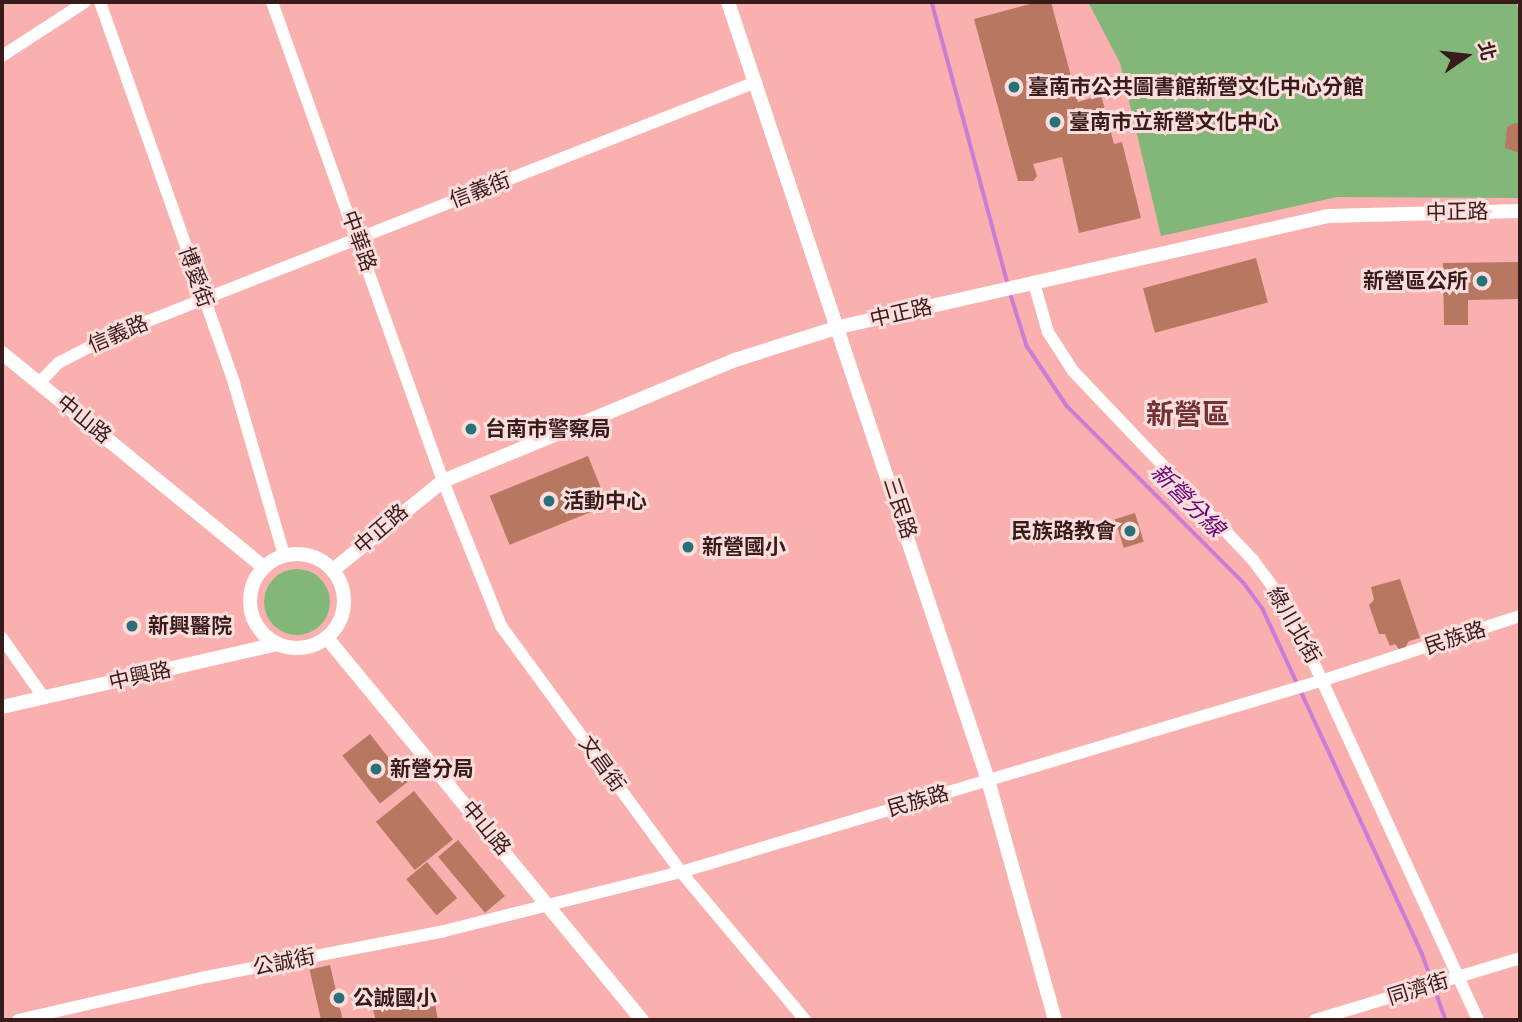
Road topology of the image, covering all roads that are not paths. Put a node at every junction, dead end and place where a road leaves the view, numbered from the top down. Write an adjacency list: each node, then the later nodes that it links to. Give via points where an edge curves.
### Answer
1 (85, 2): 5 (street)
2 (100, 2): 10 (street, 博愛街)
3 (272, 2): 8 (street, 中華路)
4 (728, 2): 6 (street, 三民路)
5 (2, 56)
6 (756, 82): 8 (street, 信義街); 11 (street, 三民路)
7 (1520, 211): 9 (street, 中正路, via 1328,216)
8 (359, 238): 10 (street, 信義街); 14 (street, 中華路)
9 (1030, 284): 11 (street, 中正路); 22 (street, 綠川北街, via 1048,332 1073,371 1253,560 1289,609)
10 (204, 299): 13 (street, 信義路, via 87,346 58,363); 15 (street, 博愛街)
11 (839, 327): 14 (street, 中正路, via 735,360); 25 (street, 三民路)
12 (2, 353): 13 (street, 中山路)
13 (40, 383): 16 (street, 中山路)
14 (443, 481): 17 (street, 中正路); 26 (street, 文昌街, via 500,626)
15 (284, 555): 16 (street); 17 (street, via 315,558)
16 (262, 566): 21 (street, via 251,600 260,627)
17 (333, 570): 20 (street, via 344,606)
18 (1520, 616): 22 (street, 民族路)
19 (2, 638): 23 (street)
20 (327, 638): 21 (street, via 307,648); 27 (street, 中山路)
21 (278, 644): 23 (street, 中興路)
22 (1324, 680): 25 (street, 民族路); 29 (street, 綠川北街)
23 (44, 698): 24 (street, 中興路)
24 (2, 707)
25 (988, 780): 26 (street, 民族路); 33 (street, 三民路)
26 (681, 872): 27 (street, 民族路); 32 (street, 文昌街)
27 (551, 905): 30 (street, 公誠街); 31 (street, 中山路)
28 (1520, 958): 29 (street, 同濟街)
29 (1459, 976): 34 (street, 同濟街); 35 (street, 綠川北街)
30 (18, 1020)
31 (642, 1020)
32 (805, 1020)
33 (1055, 1020)
34 (1315, 1020)
35 (1478, 1020)

